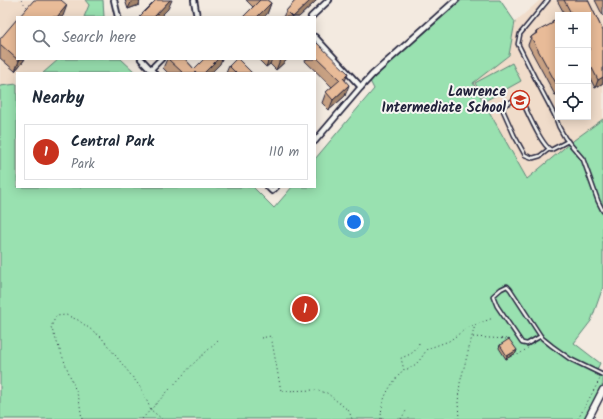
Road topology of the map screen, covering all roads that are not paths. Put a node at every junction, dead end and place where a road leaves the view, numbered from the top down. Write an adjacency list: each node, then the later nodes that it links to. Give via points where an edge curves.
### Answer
1 (114, 0): 6 (street)
2 (194, 0): 7 (street)
3 (329, 0): 8 (street)
4 (456, 0): 13 (street)
5 (548, 0): 14 (lane, via 520,34 518,44)
6 (118, 16)
7 (198, 16)
8 (312, 16)
9 (316, 38): 13 (street)
10 (142, 60): 12 (street)
11 (160, 60): 12 (street)
12 (153, 71)
13 (361, 87): 16 (street)
14 (555, 112)
15 (558, 120): 17 (lane, via 559,127)
16 (316, 140)
17 (568, 141): 18 (lane, via 551,150); 19 (lane, via 584,160)
18 (548, 149): 18 (lane, via 522,101 517,99 502,108 526,155 533,158)
19 (603, 211)
20 (541, 336): 20 (lane, via 507,286 493,296 522,343 526,344); 21 (lane, via 570,359)
21 (603, 375)
22 (603, 390): 23 (street)
23 (588, 419)

